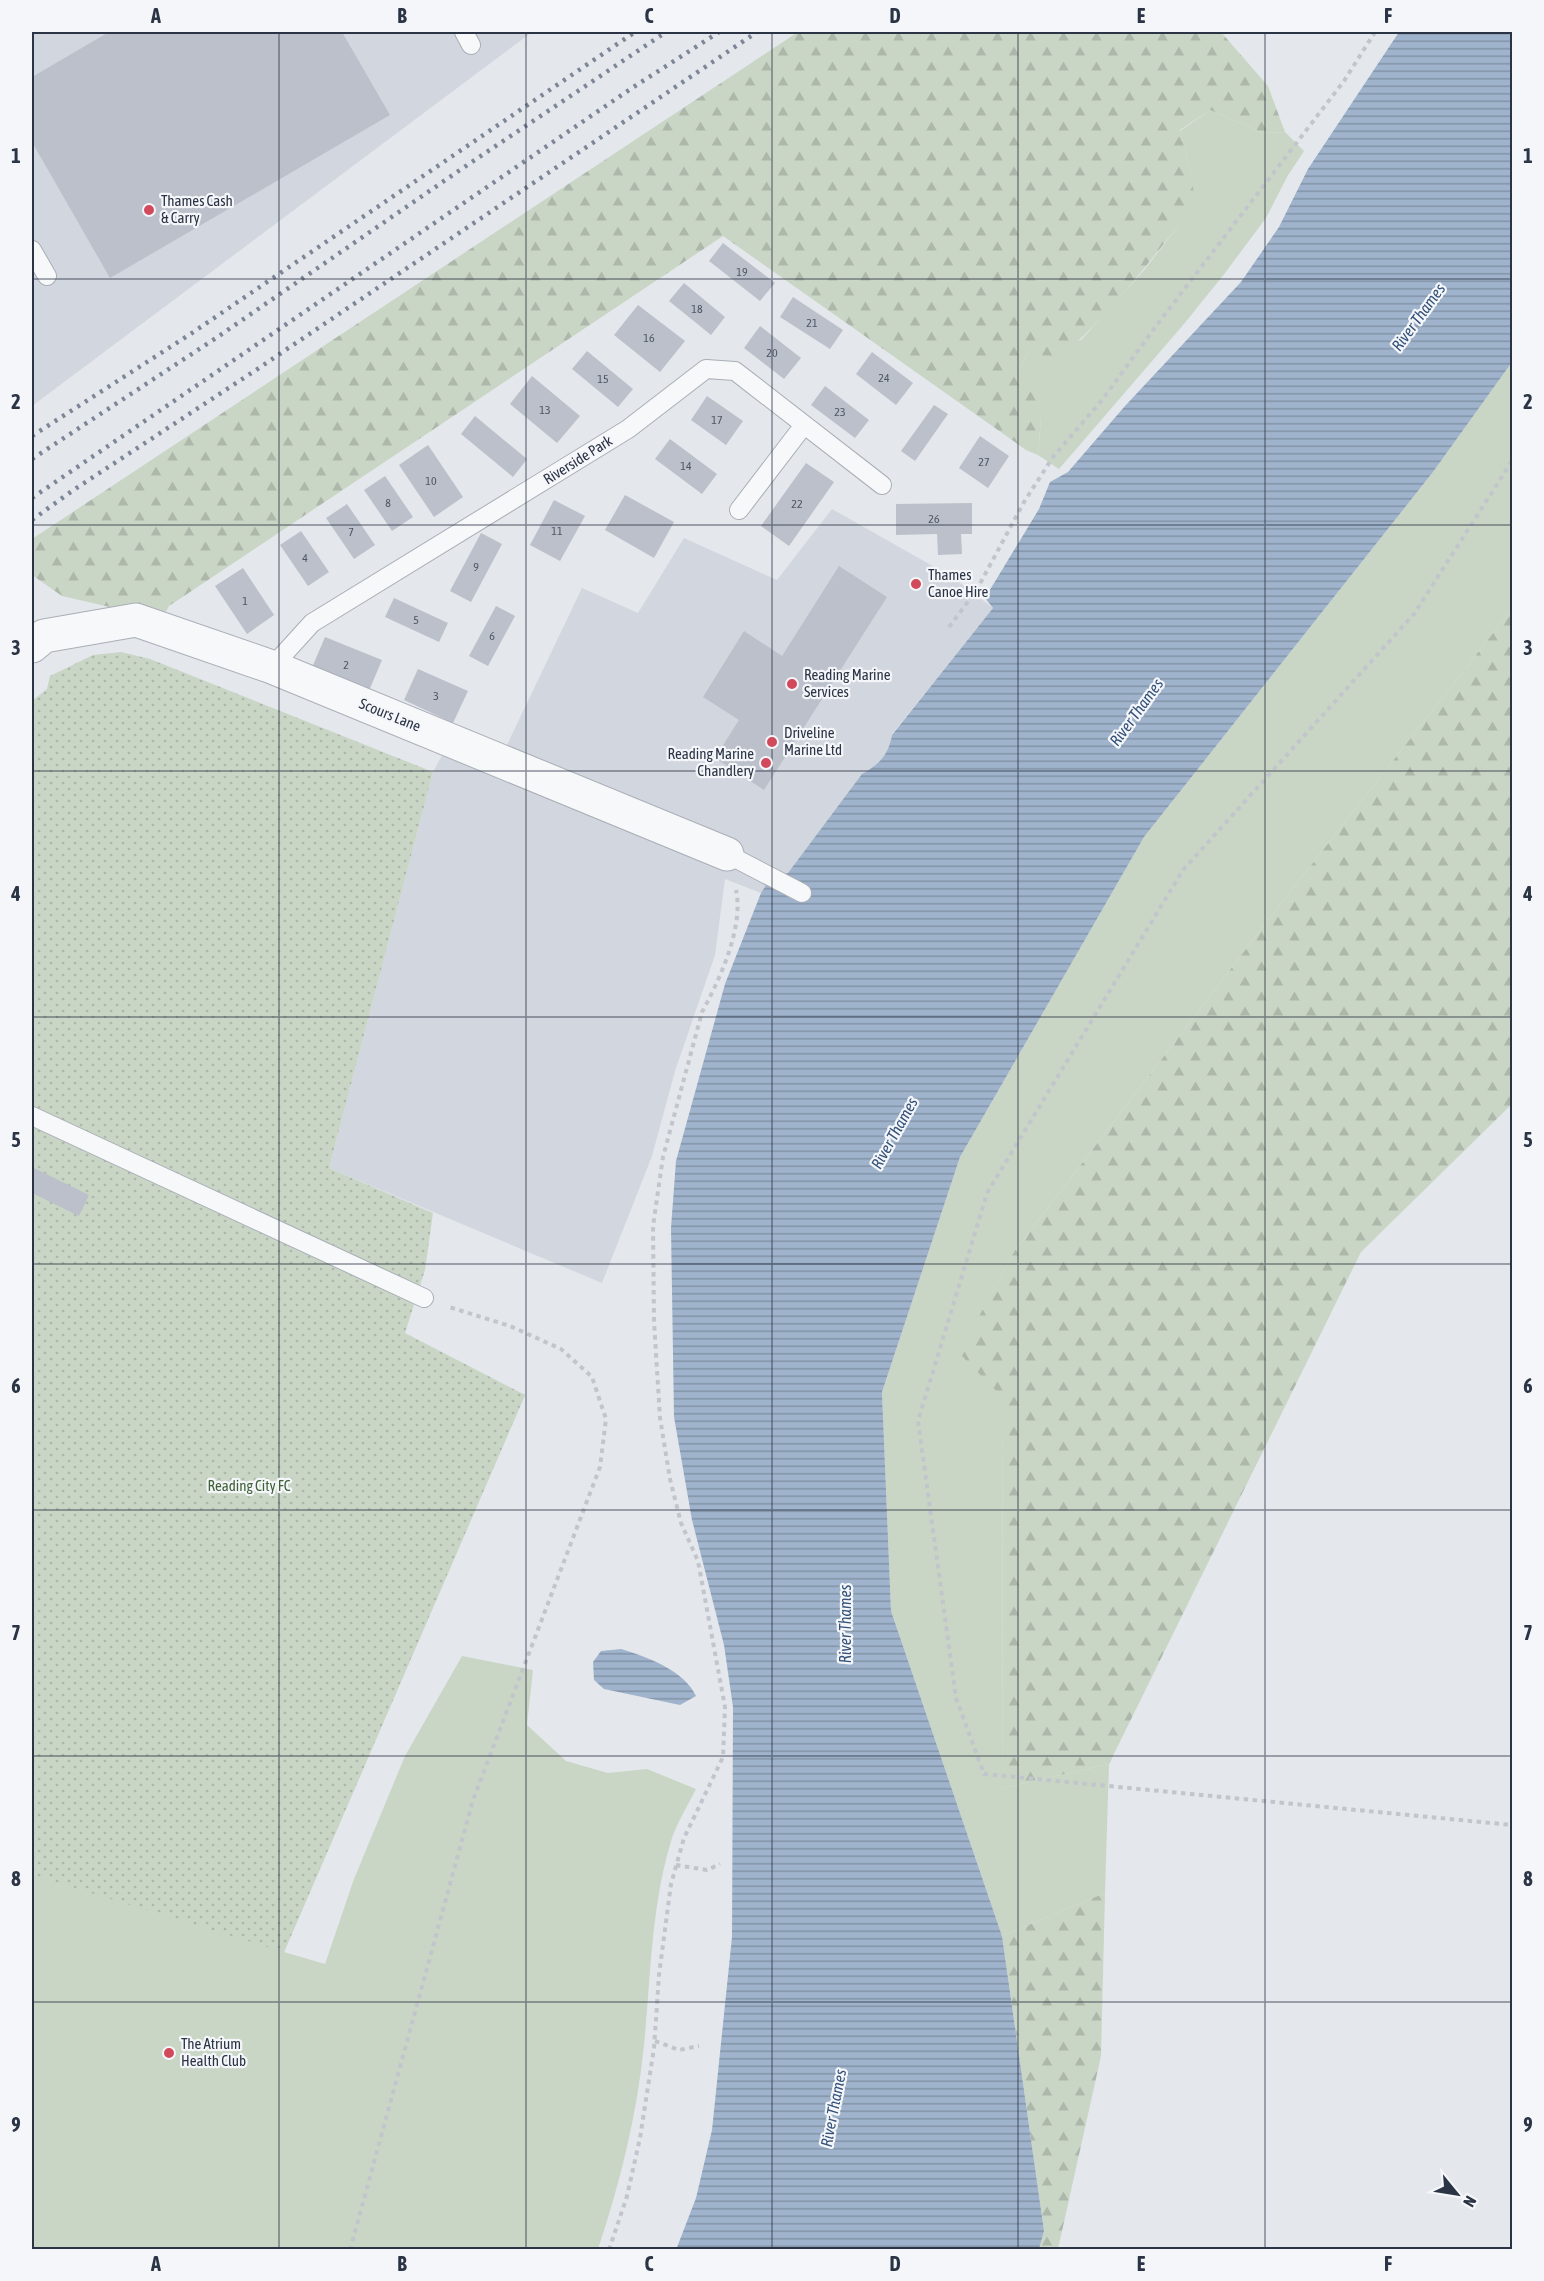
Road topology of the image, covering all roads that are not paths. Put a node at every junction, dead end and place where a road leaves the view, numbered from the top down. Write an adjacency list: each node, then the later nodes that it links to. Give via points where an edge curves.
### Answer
1 (32, 250): 2 (lane)
2 (47, 276)
3 (804, 425): 4 (lane, Riverside Park); 5 (lane); 7 (lane, Riverside Park, via 735,371 706,369 628,429 312,623)
4 (882, 485)
5 (739, 510)
6 (36, 634): 7 (street, Scours Lane, via 136,620)
7 (272, 667): 8 (street, Scours Lane)
8 (728, 854): 9 (lane)
9 (802, 893)
10 (32, 1116): 11 (lane)
11 (424, 1298)

